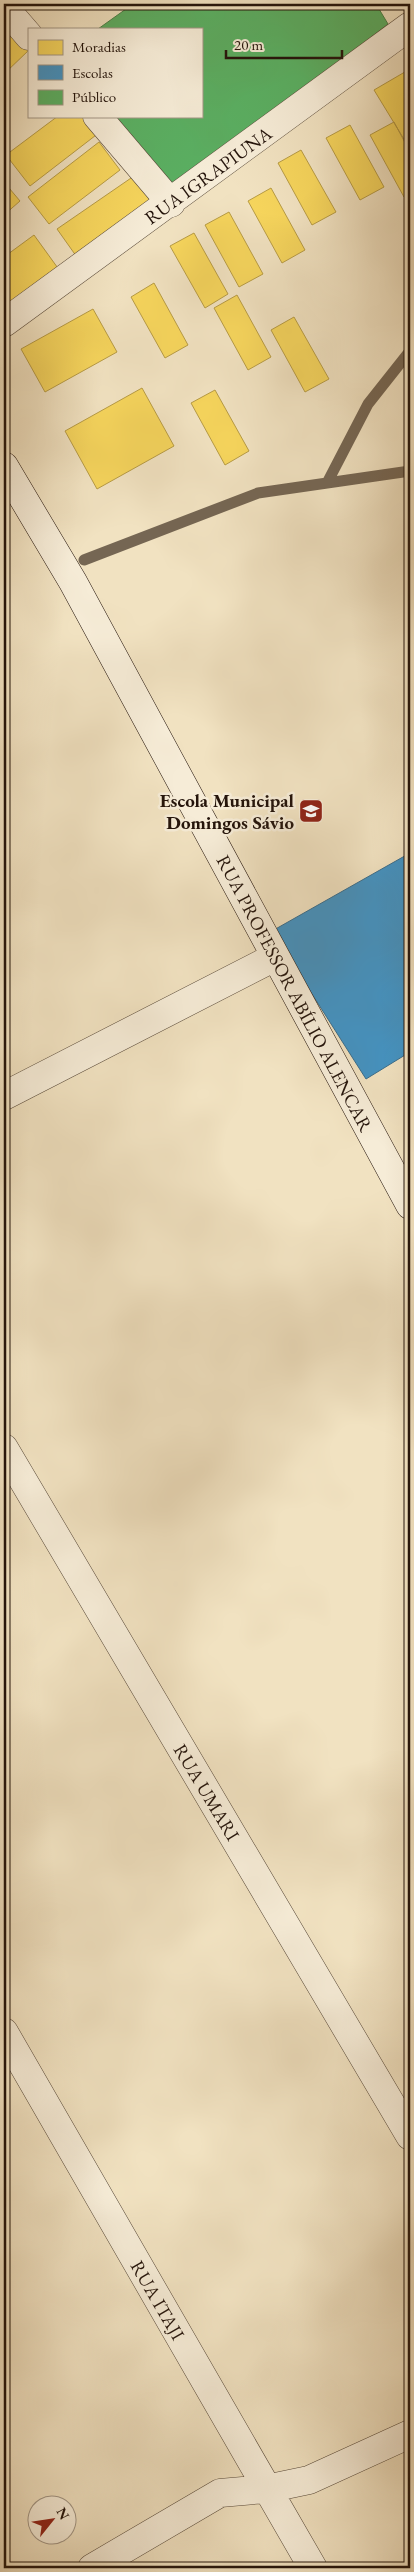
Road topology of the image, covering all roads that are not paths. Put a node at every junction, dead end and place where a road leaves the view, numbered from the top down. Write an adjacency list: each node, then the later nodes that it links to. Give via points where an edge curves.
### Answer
1 (4, 7): 3 (street)
2 (410, 26): 5 (street, RUA IGRAPIUNA)
3 (28, 35)
4 (99, 118): 5 (street)
5 (171, 203): 6 (street, RUA IGRAPIUNA)
6 (4, 323)
7 (4, 466): 8 (street, RUA PROFESSOR ABÍLIO ALENCAR, via 73,582)
8 (276, 957): 9 (street); 10 (street, RUA PROFESSOR ABÍLIO ALENCAR)
9 (4, 1096)
10 (410, 1205)
11 (4, 1448): 13 (street, RUA UMARI)
12 (4, 2032): 15 (street, RUA ITAJI)
13 (410, 2136)
14 (410, 2434): 15 (street, via 309,2480)
15 (266, 2489): 16 (street, via 220,2493); 17 (street, RUA ITAJI)
16 (92, 2568)
17 (313, 2568)

